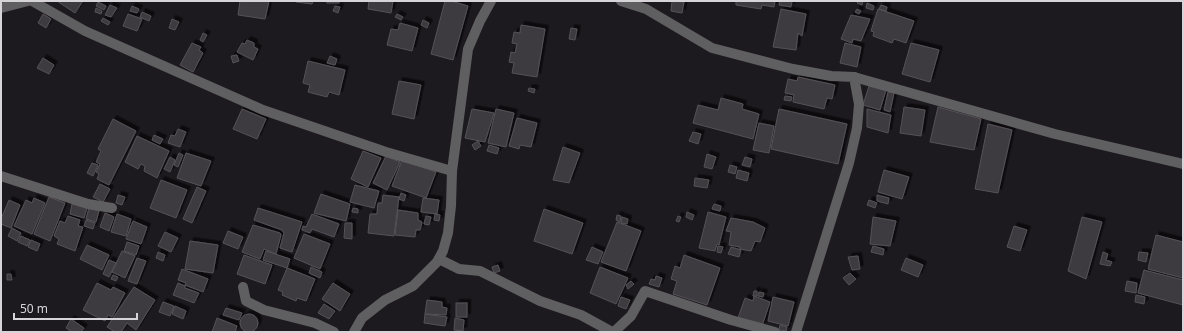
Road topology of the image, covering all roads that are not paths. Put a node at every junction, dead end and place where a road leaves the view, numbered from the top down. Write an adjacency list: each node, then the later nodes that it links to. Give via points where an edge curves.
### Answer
1 (28, 1): 6 (street)
2 (32, 1): 9 (street, via 84,32 263,110 386,152)
3 (491, 1): 9 (street, via 468,49)
4 (621, 1): 5 (street)
5 (648, 5): 7 (street, via 712,48 793,69 830,76)
6 (1, 8)
7 (854, 77): 8 (street, via 1055,134); 18 (street, via 859,104 858,128)
8 (1183, 164)
9 (452, 171): 12 (street, via 448,233)
10 (1, 176): 11 (street, via 88,204)
11 (112, 208)
12 (439, 259): 15 (street, via 413,286 386,300 362,318); 16 (street, via 459,269 480,271 540,301 581,316)
13 (243, 286): 14 (street, via 246,301 264,310 315,323)
14 (334, 332)
15 (354, 332)
16 (613, 332): 17 (street, via 631,316 645,291)
17 (775, 332)
18 (796, 332)

